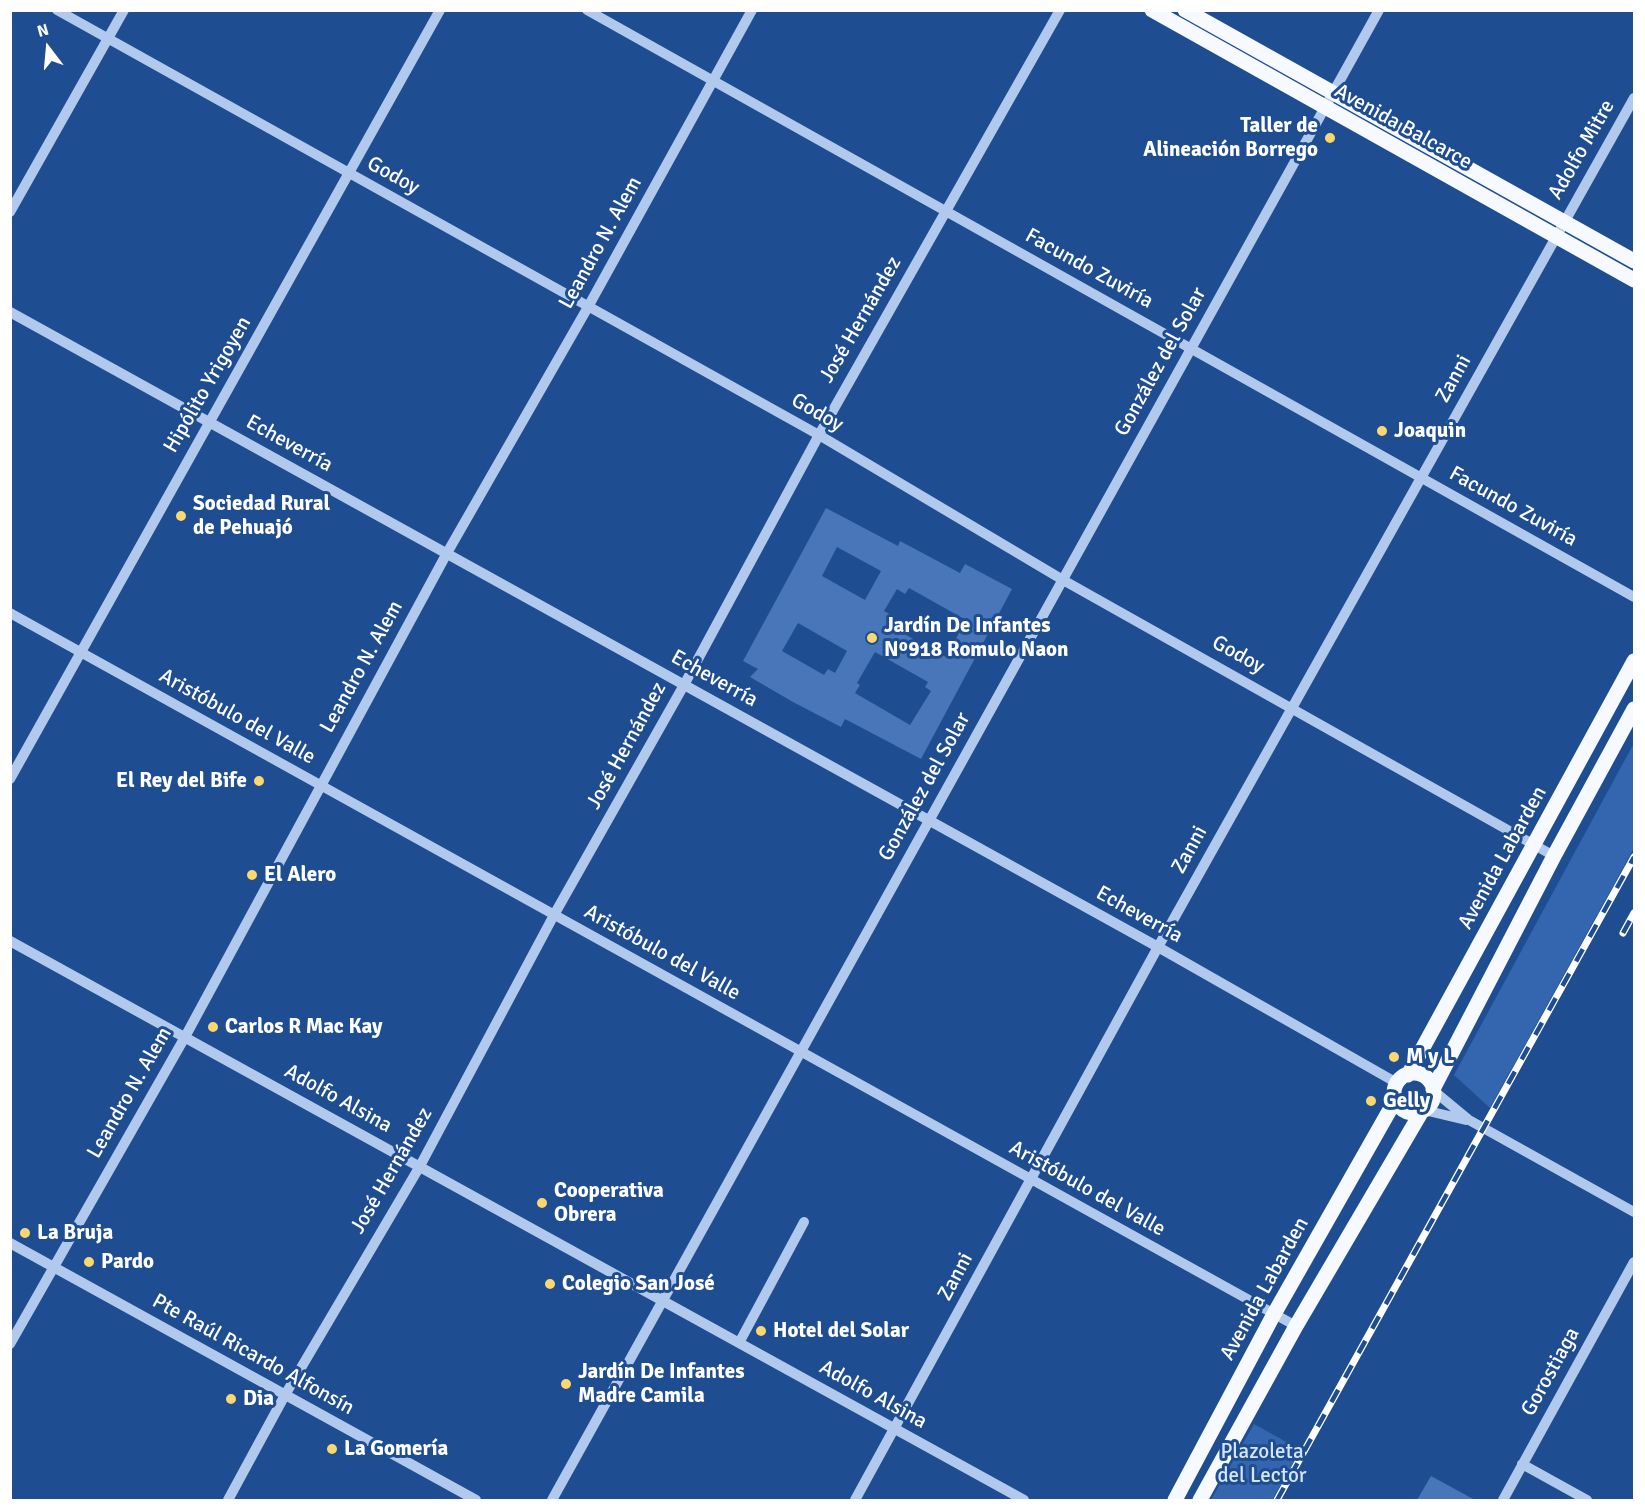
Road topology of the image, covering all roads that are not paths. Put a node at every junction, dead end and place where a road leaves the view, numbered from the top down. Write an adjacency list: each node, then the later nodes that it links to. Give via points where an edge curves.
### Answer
1 (57, 10): 10 (street, Godoy)
2 (124, 10): 10 (street)
3 (440, 10): 15 (street, Hipólito Yrigoyen)
4 (587, 10): 11 (street, Facundo Zuviría)
5 (752, 10): 11 (street, Leandro N. Alem)
6 (1060, 10): 16 (street, José Hernández)
7 (1152, 10): 14 (main road, Avenida Balcarce)
8 (1185, 10): 12 (main road, Avenida Balcarce)
9 (1379, 10): 12 (street, González del Solar)
10 (108, 39): 15 (street, Godoy); 17 (street)
11 (713, 81): 16 (street, Facundo Zuviría); 22 (street, Leandro N. Alem)
12 (1333, 93): 14 (street, González del Solar); 18 (main road, Avenida Balcarce)
13 (1635, 98): 18 (street, Adolfo Mitre)
14 (1326, 107): 19 (main road, Avenida Balcarce); 24 (street, González del Solar)
15 (351, 175): 22 (street, Godoy); 25 (street, Hipólito Yrigoyen)
16 (946, 211): 24 (street, Facundo Zuviría); 26 (street, José Hernández)
17 (10, 212)
18 (1564, 222): 19 (street, Zanni); 20 (main road, Avenida Balcarce)
19 (1556, 236): 21 (main road, Avenida Balcarce); 27 (street, Zanni)
20 (1635, 261)
21 (1635, 280)
22 (588, 307): 26 (street, Godoy); 28 (street, Leandro N. Alem)
23 (10, 312): 25 (street, Echeverría)
24 (1192, 349): 27 (street, Facundo Zuviría); 29 (street, González del Solar)
25 (209, 422): 28 (street, Echeverría); 32 (street, Hipólito Yrigoyen)
26 (819, 435): 29 (street, Godoy); 34 (street, José Hernández)
27 (1422, 478): 30 (street, Facundo Zuviría); 35 (street, Zanni)
28 (447, 553): 34 (street, Echeverría); 38 (street, Leandro N. Alem)
29 (1063, 580): 35 (street, Godoy); 39 (street, González del Solar)
30 (1635, 597)
31 (10, 613): 32 (street, Aristóbulo del Valle)
32 (81, 652): 37 (street, Hipólito Yrigoyen); 38 (street, Aristóbulo del Valle)
33 (1635, 661): 40 (main road, Avenida Labarden)
34 (684, 685): 39 (street, Echeverría); 42 (street, José Hernández)
35 (1293, 707): 40 (street, Godoy); 44 (street, Zanni)
36 (1635, 709): 41 (main road, Avenida Labarden)
37 (10, 779)
38 (320, 785): 42 (street, Aristóbulo del Valle); 45 (street, Leandro N. Alem)
39 (929, 821): 44 (street, Echeverría); 46 (street, González del Solar)
40 (1535, 845): 41 (street, Godoy); 47 (main road, Avenida Labarden)
41 (1554, 856): 48 (main road, Avenida Labarden)
42 (554, 915): 46 (street, Aristóbulo del Valle); 51 (street, José Hernández)
43 (10, 941): 45 (street, Adolfo Alsina)
44 (1158, 947): 47 (street, Echeverría); 52 (street, Zanni)
45 (185, 1037): 51 (street, Adolfo Alsina); 57 (street, Leandro N. Alem)
46 (801, 1052): 52 (street, Aristóbulo del Valle); 58 (street, González del Solar)
47 (1400, 1086): 48 (main road, via 1424,1076); 49 (main road, via 1406,1111); 59 (main road, Avenida Labarden)
48 (1434, 1090): 49 (main road, via 1432,1102); 50 (street)
49 (1423, 1110): 50 (street); 60 (main road)
50 (1469, 1120): 53 (street)
51 (420, 1166): 58 (street, Adolfo Alsina); 63 (street, José Hernández)
52 (1031, 1180): 59 (street, Aristóbulo del Valle); 64 (street, Zanni)
53 (1635, 1212)
54 (804, 1222): 61 (street)
55 (10, 1244): 57 (street, Pte Raúl Ricardo Alfonsín)
56 (1635, 1262): 65 (street, Gorostiaga)
57 (53, 1267): 62 (street, Leandro N. Alem); 63 (street, Pte Raúl Ricardo Alfonsín)
58 (663, 1300): 61 (street, Adolfo Alsina); 68 (street, González del Solar)
59 (1274, 1314): 60 (street, Aristóbulo del Valle); 71 (main road, Avenida Labarden)
60 (1296, 1326): 72 (main road)
61 (740, 1343): 64 (street, Adolfo Alsina)
62 (10, 1344)
63 (285, 1395): 66 (street, José Hernández); 67 (street, Pte Raúl Ricardo Alfonsín)
64 (896, 1430): 69 (street, Zanni); 70 (street, Adolfo Alsina)
65 (1522, 1464): 73 (street, Gorostiaga); 74 (street)
66 (228, 1500)
67 (476, 1500)
68 (552, 1500)
69 (855, 1500)
70 (1024, 1500)
71 (1175, 1500)
72 (1200, 1500)
73 (1503, 1500)
74 (1587, 1500)

